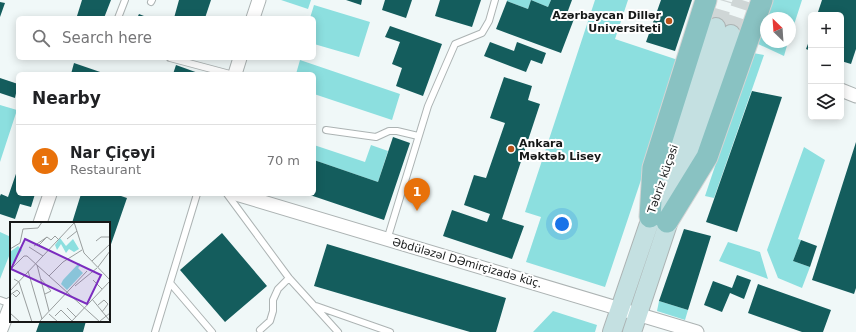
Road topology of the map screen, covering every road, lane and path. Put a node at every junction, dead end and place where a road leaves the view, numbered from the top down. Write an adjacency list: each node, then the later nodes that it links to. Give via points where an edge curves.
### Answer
1 (125, 0): 6 (lane)
2 (259, 0): 7 (street)
3 (496, 0): 16 (lane, via 482,33 455,44)
4 (706, 0): 21 (main road, via 653,168)
5 (762, 0): 21 (main road, via 707,157)
6 (119, 16)
7 (254, 16)
8 (723, 30): 21 (main road, Təbriz küçəsi)
9 (178, 60): 11 (lane)
10 (239, 60): 12 (street)
11 (222, 72)
12 (236, 72)
13 (844, 91): 14 (street)
14 (856, 96)
15 (326, 130): 16 (lane, via 376,137 389,131)
16 (418, 136): 23 (lane)
17 (49, 196): 22 (street)
18 (196, 196): 25 (lane)
19 (228, 196): 24 (lane)
20 (243, 196): 23 (street, Əbdüləzəl DƏmirçizadə küç.)
21 (659, 219): 30 (main road, Təbriz küçəsi); 31 (main road, Təbriz küçəsi)
22 (40, 222)
23 (386, 240): 30 (street, Əbdüləzəl DƏmirçizadə küç.)
24 (289, 278): 28 (lane); 32 (lane, via 278,289 273,300 270,321)
25 (171, 284): 34 (lane); 35 (lane)
26 (0, 300): 27 (lane)
27 (10, 304)
28 (314, 305): 36 (lane); 37 (lane)
29 (10, 307): 33 (street)
30 (620, 308): 31 (street, Əbdüləzəl DƏmirçizadə küç.); 38 (main road, Təbriz küçəsi)
31 (638, 313): 39 (main road, Təbriz küçəsi); 40 (street, Əbdüləzəl DƏmirçizadə küç.)
32 (260, 330)
33 (0, 332)
34 (155, 332)
35 (212, 332)
36 (338, 332)
37 (390, 332)
38 (612, 332)
39 (632, 332)
40 (697, 332)

